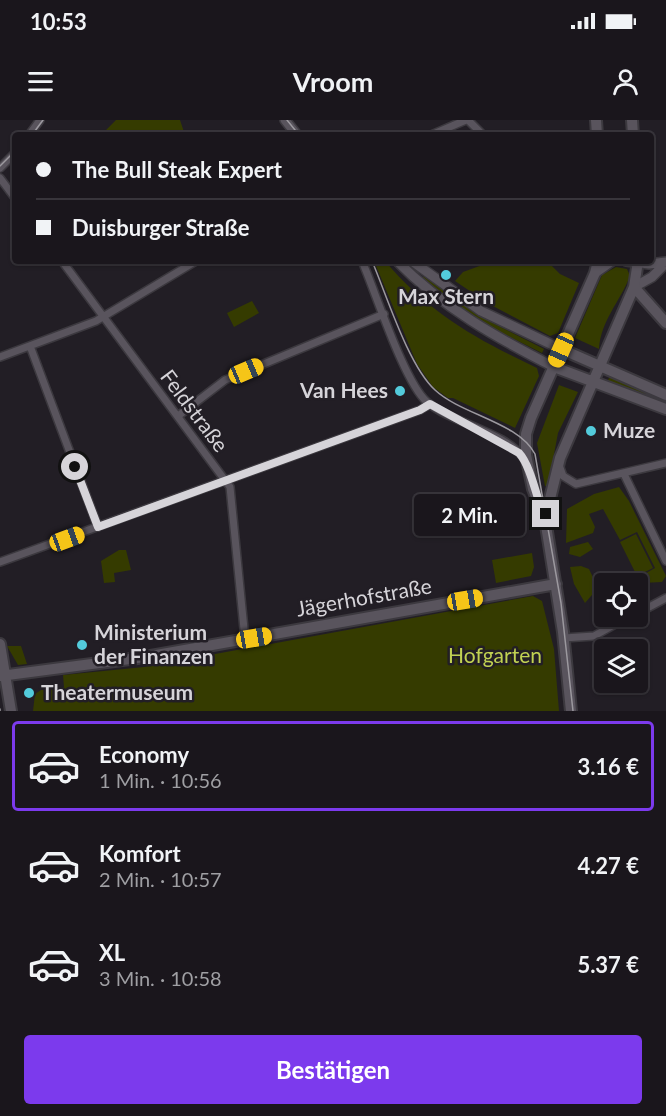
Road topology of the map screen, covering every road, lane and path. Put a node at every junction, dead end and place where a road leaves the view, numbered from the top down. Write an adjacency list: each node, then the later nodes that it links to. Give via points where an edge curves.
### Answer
1 (285, 120): 3 (street)
2 (467, 120): 4 (street); 5 (street)
3 (295, 132)
4 (438, 132)
5 (480, 132)
6 (12, 156): 7 (street)
7 (0, 168)
8 (0, 178): 9 (street)
9 (12, 194)
10 (666, 263): 20 (street)
11 (64, 264): 22 (street, Feldstraße)
12 (191, 264): 22 (street)
13 (363, 264): 21 (street)
14 (400, 264): 28 (street, via 438,298 506,342)
15 (416, 264): 25 (street, via 481,311)
16 (597, 264): 19 (main road)
17 (608, 264): 19 (street)
18 (638, 264): 20 (main road)
19 (595, 273): 25 (main road)
20 (634, 287): 23 (main road); 27 (main road)
21 (384, 314): 31 (street, via 408,375); 33 (street, via 225,380)
22 (103, 316): 24 (street); 33 (street, Feldstraße)
23 (666, 323)
24 (30, 346): 26 (street); 40 (street)
25 (561, 350): 27 (main road); 28 (main road)
26 (0, 357)
27 (600, 365): 29 (main road); 30 (main road)
28 (554, 367): 29 (main road); 36 (main road, via 526,434)
29 (593, 381): 32 (main road); 34 (main road)
30 (666, 395)
31 (430, 404): 36 (street, via 514,448); 38 (street)
32 (666, 410)
33 (178, 417): 38 (street, Feldstraße)
34 (561, 456): 37 (street, via 563,476 576,484); 39 (main road)
35 (666, 463): 37 (street)
36 (528, 465): 39 (main road)
37 (624, 474): 41 (street)
38 (226, 481): 40 (street); 48 (street, Feldstraße, via 230,487)
39 (545, 519): 43 (main road)
40 (98, 527): 42 (street)
41 (666, 561)
42 (0, 562)
43 (556, 584): 47 (main road); 48 (main road, Jägerhofstraße)
44 (666, 598): 45 (street)
45 (648, 608)
46 (610, 627): 47 (street, via 594,636)
47 (564, 638): 52 (main road)
48 (245, 639): 50 (main road, Jägerhofstraße, via 145,657)
49 (0, 644): 50 (main road)
50 (3, 675): 51 (main road)
51 (11, 711)
52 (571, 711)

